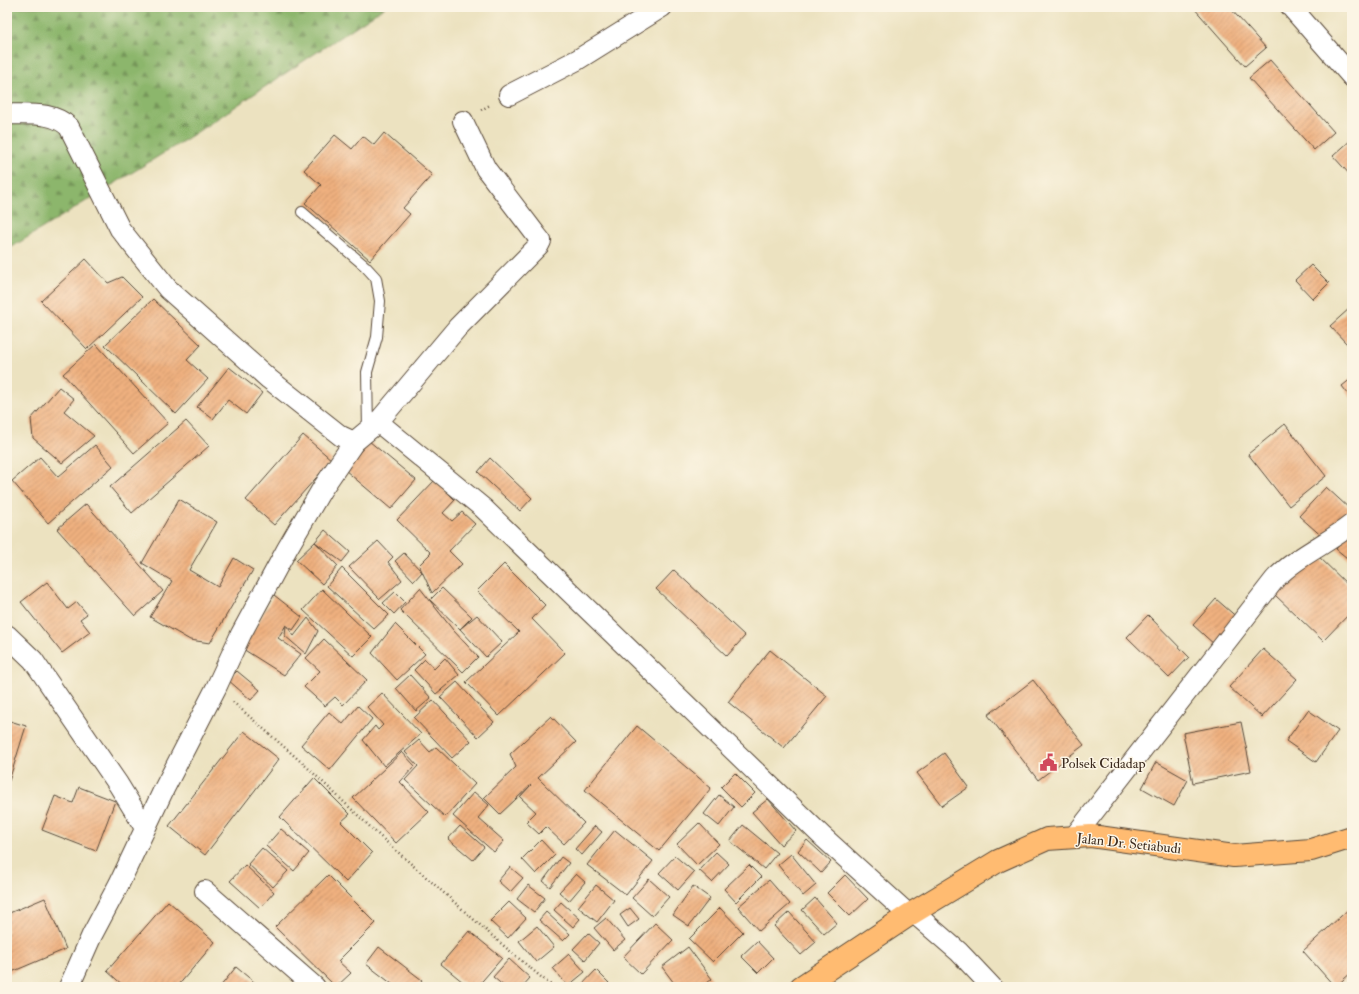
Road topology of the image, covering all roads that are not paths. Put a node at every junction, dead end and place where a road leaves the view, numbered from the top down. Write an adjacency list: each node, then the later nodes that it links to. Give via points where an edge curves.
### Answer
1 (662, 7): 4 (street, via 577,60)
2 (1291, 7): 3 (street)
3 (1352, 77)
4 (509, 95)
5 (7, 114): 8 (street, via 52,116 63,121 69,127 120,229 168,289 268,379 341,436)
6 (463, 121): 8 (street, via 486,169 540,241 534,251 458,327)
7 (302, 212): 8 (lane, via 376,278 380,301 377,337 367,372)
8 (367, 431): 11 (street, via 322,489 287,549 241,634); 15 (street, via 483,508 817,832)
9 (1352, 524): 12 (street, via 1339,535 1288,566 1275,579)
10 (7, 635): 11 (street, via 33,660)
11 (145, 828): 16 (street)
12 (1074, 837): 13 (main road, Jalan Dr. Setiabudi, via 1091,836 1234,856 1311,850); 15 (main road, Jalan Dr. Setiabudi, via 1048,838 998,861)
13 (1352, 837)
14 (205, 891): 17 (street)
15 (911, 914): 18 (main road, Jalan Dr. Setiabudi); 19 (street, via 959,952)
16 (69, 987)
17 (315, 987)
18 (801, 987)
19 (992, 987)

